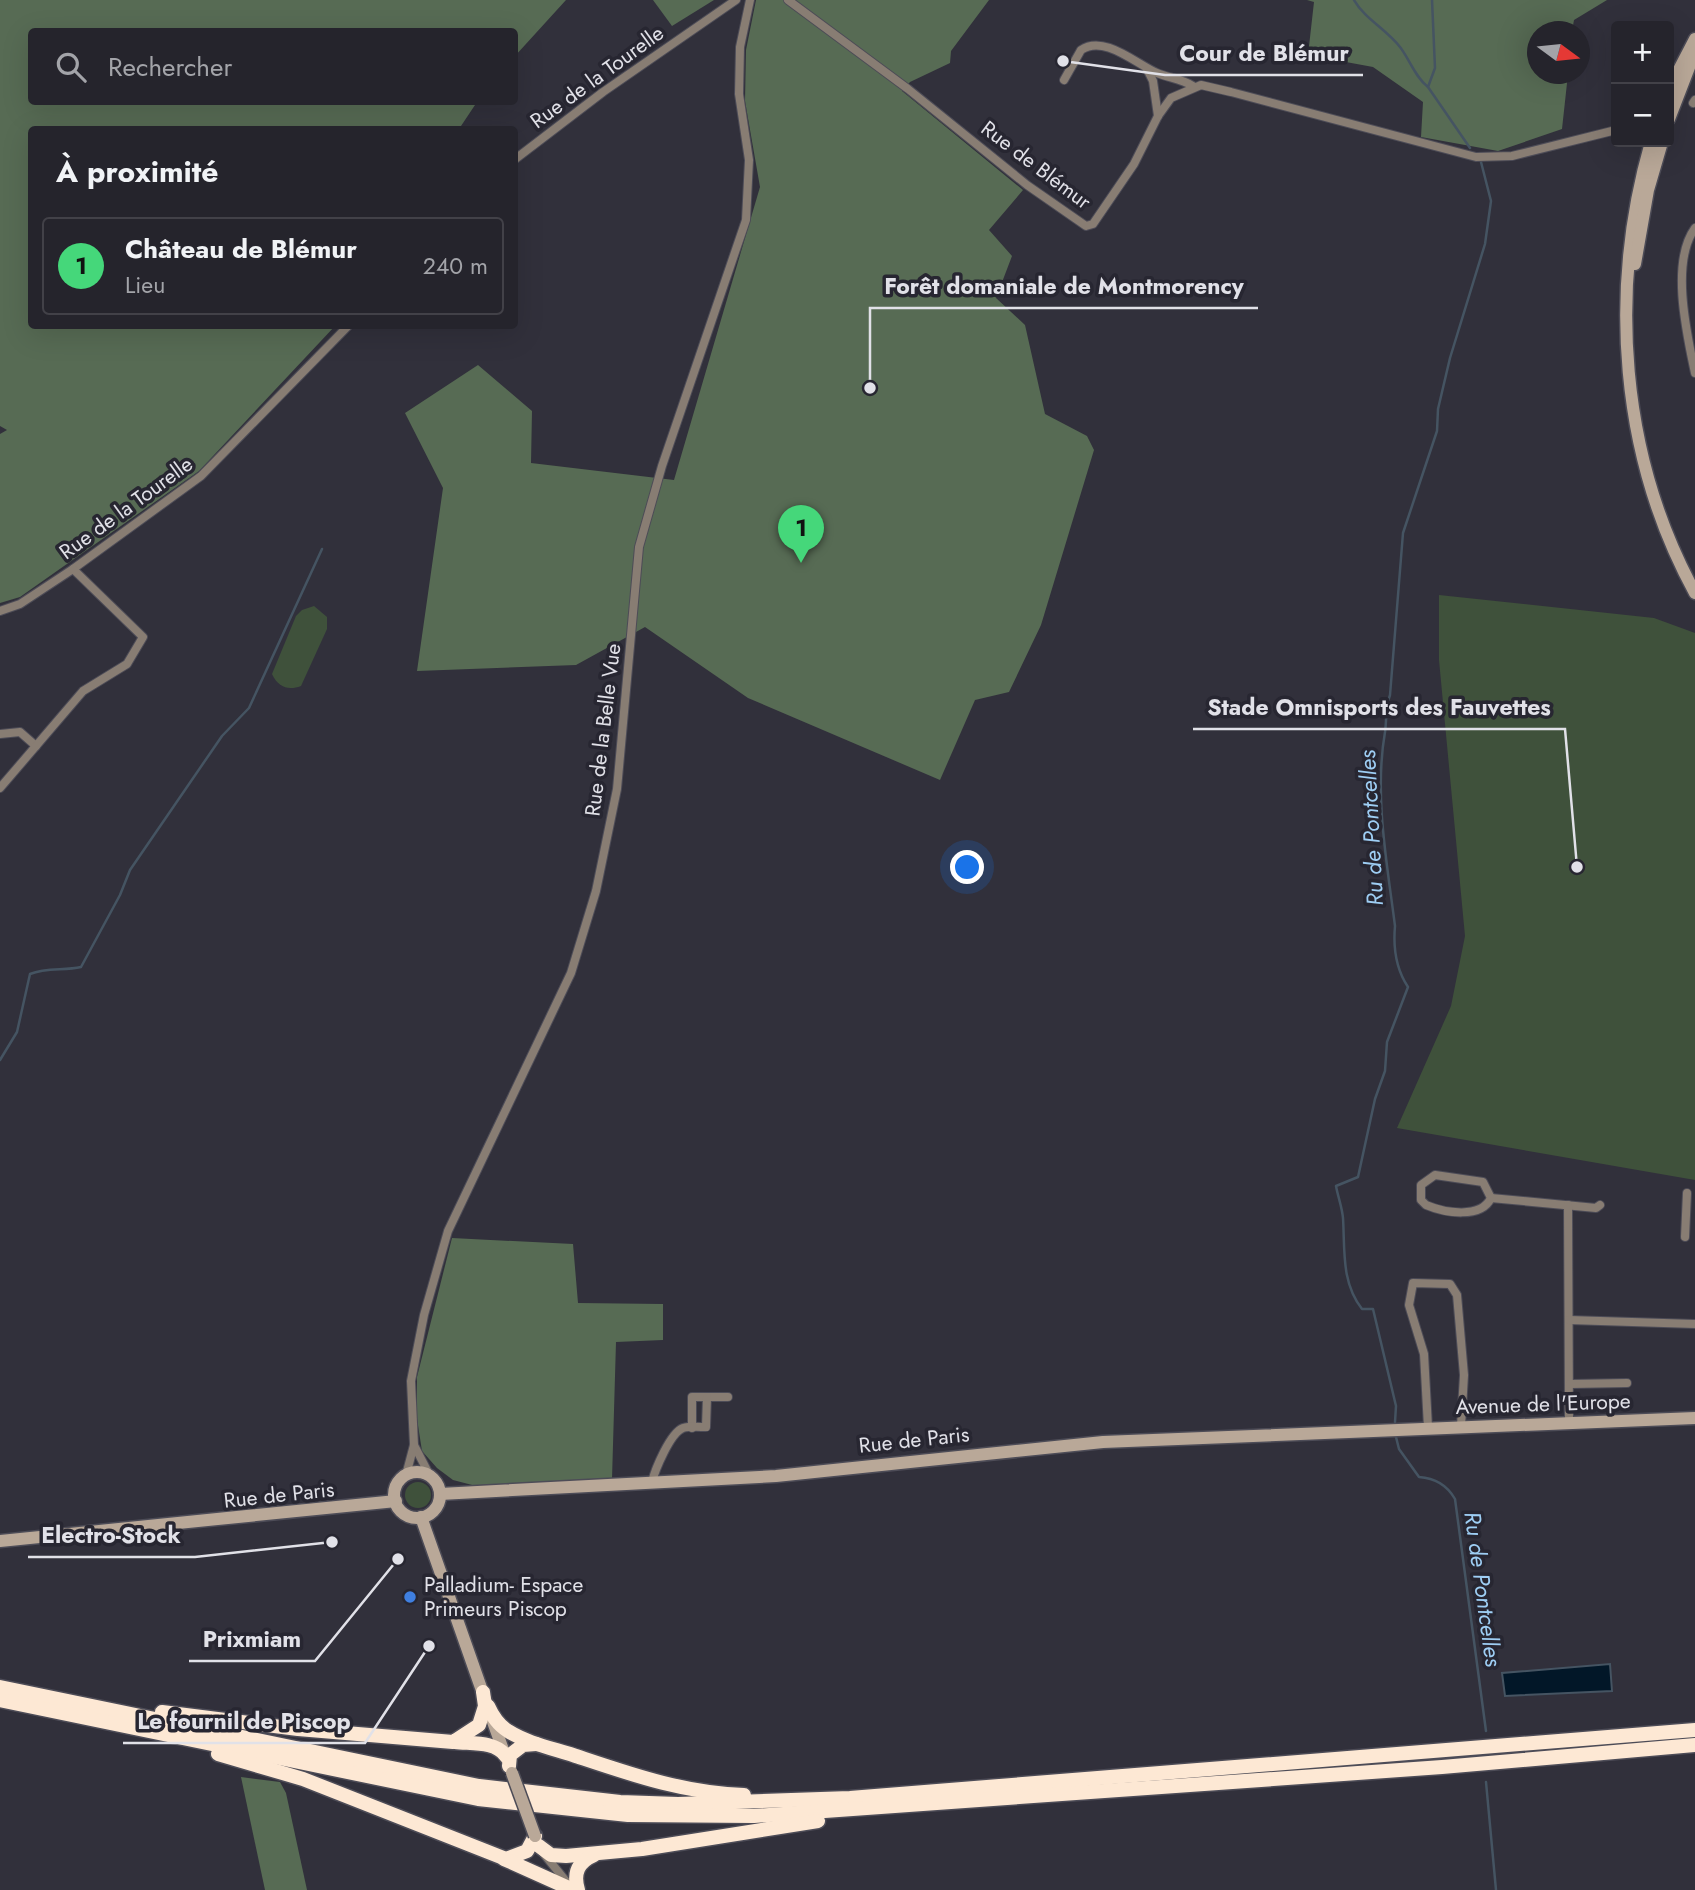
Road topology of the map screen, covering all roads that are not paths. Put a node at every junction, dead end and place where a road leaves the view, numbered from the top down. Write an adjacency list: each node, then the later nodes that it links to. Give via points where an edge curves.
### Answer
1 (736, 0): 15 (street, Rue de la Tourelle, via 624,76)
2 (750, 0): 44 (street, Rue de la Belle Vue, via 740,47 739,94 749,160 746,220 639,547 617,789 596,891 571,973 448,1231 411,1381)
3 (788, 0): 11 (street, Rue de Blémur, via 1086,226 1093,224 1135,164)
4 (1695, 38): 8 (street)
5 (1695, 52): 10 (street)
6 (1147, 69): 7 (street, via 1111,48 1090,46 1081,50); 9 (street); 11 (street)
7 (1064, 80)
8 (1672, 84)
9 (1194, 86): 11 (street, Rue de Blémur, via 1171,98); 12 (street, via 1476,157 1512,156)
10 (1674, 106)
11 (1158, 116)
12 (1611, 131)
13 (1650, 147): 18 (street, via 1631,223)
14 (1661, 147): 18 (street, via 1642,223)
15 (518, 157)
16 (1695, 228): 19 (street, via 1686,251 1682,288)
17 (345, 329): 20 (street, Rue de la Tourelle, via 201,476)
18 (1626, 334): 21 (street, via 1632,400 1647,474 1667,533)
19 (1695, 373)
20 (73, 569): 22 (street, Rue de la Tourelle, via 20,604); 24 (street, via 143,637 127,664 83,691)
21 (1695, 593)
22 (0, 611)
23 (0, 734): 24 (street, via 20,732)
24 (36, 746): 25 (street)
25 (0, 788)
26 (1687, 1193): 30 (street)
27 (1491, 1198): 27 (street, via 1483,1182 1435,1175 1421,1185 1421,1200 1434,1209 1474,1213); 28 (street)
28 (1568, 1205): 29 (street); 32 (street)
29 (1600, 1205)
30 (1691, 1215): 31 (street)
31 (1685, 1237)
32 (1569, 1320): 33 (street); 35 (street)
33 (1695, 1324)
34 (1627, 1383): 35 (street)
35 (1570, 1384): 39 (street)
36 (707, 1397): 37 (street); 42 (street, via 706,1427); 42 (street, via 692,1397)
37 (728, 1397)
38 (1695, 1418): 39 (street, Avenue de l'Europe)
39 (1569, 1423): 40 (street, Avenue de l'Europe)
40 (1461, 1426): 41 (street, Avenue de l'Europe); 41 (street, via 1464,1376 1457,1295 1450,1284 1413,1283 1409,1305 1424,1354)
41 (1428, 1427): 43 (street, Avenue de l'Europe)
42 (692, 1428): 47 (street, via 676,1434 655,1468)
43 (1392, 1431): 47 (street, Rue de Paris, via 1103,1442 776,1476)
44 (414, 1445): 45 (street, Rue de la Belle Vue); 46 (street, Rue de la Belle Vue)
45 (406, 1475): 46 (street); 49 (street, via 396,1486)
46 (430, 1476): 48 (street)
47 (652, 1482): 48 (street, Rue de Paris)
48 (440, 1494): 50 (street, via 437,1506)
49 (396, 1501): 50 (street, via 402,1512); 51 (street, Rue de Paris)
50 (421, 1517): 53 (street)
51 (0, 1541)
52 (0, 1685): 58 (highway, via 235,1722); 62 (highway, via 479,1786 554,1796 666,1804)
53 (483, 1692): 55 (street); 58 (highway, via 485,1706 479,1725)
54 (0, 1700): 56 (highway)
55 (488, 1706): 59 (highway, via 507,1731); 61 (street)
56 (103, 1721): 63 (highway, via 478,1799 556,1809 700,1818); 66 (highway, via 303,1779)
57 (1695, 1730): 62 (highway)
58 (453, 1742): 61 (highway, via 500,1749)
59 (541, 1745): 61 (highway, via 519,1747 510,1755); 62 (highway, via 682,1789)
60 (1695, 1745): 63 (highway)
61 (509, 1765): 64 (street, bridge)
62 (850, 1798)
63 (925, 1805): 65 (highway)
64 (537, 1841): 65 (highway, via 551,1855); 66 (highway, via 516,1857); 67 (street)
65 (604, 1852): 67 (highway, via 579,1866)
66 (496, 1856): 67 (highway)
67 (575, 1890)

